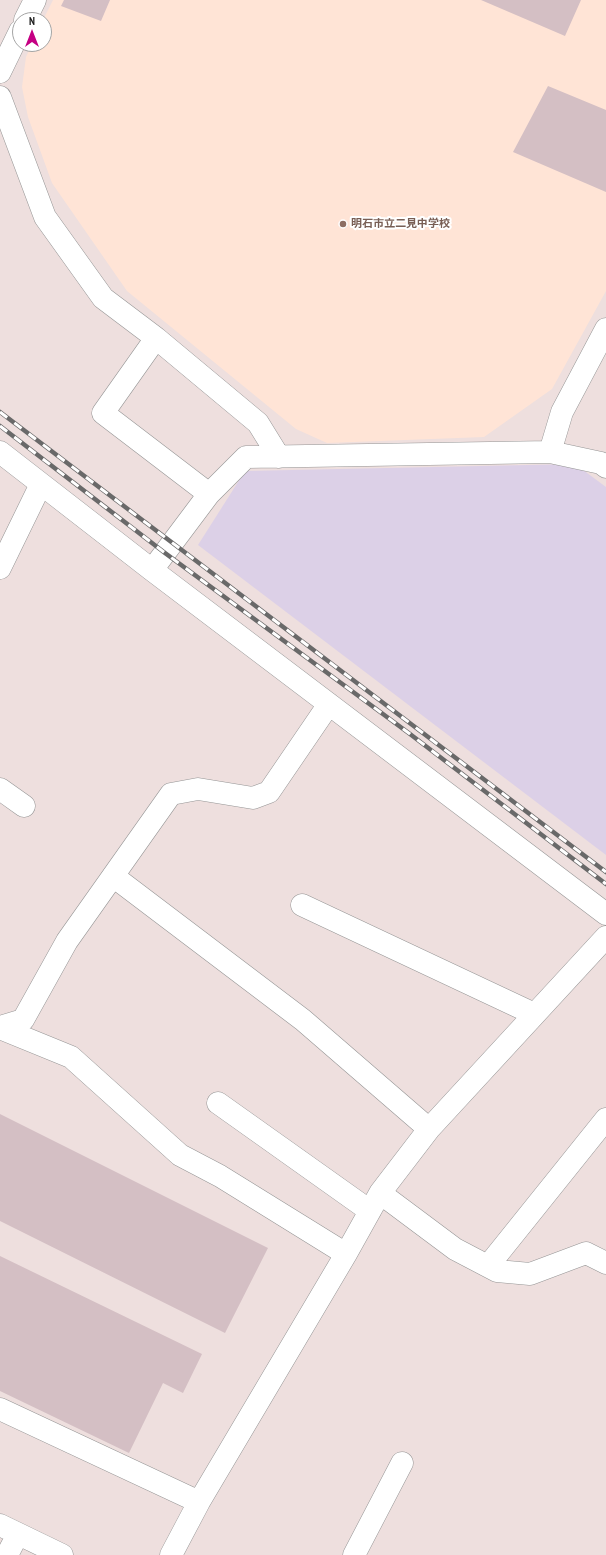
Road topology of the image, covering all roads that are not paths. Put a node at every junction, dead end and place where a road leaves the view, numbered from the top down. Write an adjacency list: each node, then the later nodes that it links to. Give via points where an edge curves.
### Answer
1 (35, 0): 2 (street)
2 (29, 12)
3 (12, 47): 4 (street)
4 (0, 72)
5 (0, 97): 7 (street, via 45,217 103,298)
6 (606, 330): 9 (street, via 562,412)
7 (156, 338): 10 (street, via 258,423); 13 (street, via 103,413)
8 (0, 452): 12 (street)
9 (550, 452): 10 (street); 11 (street, via 601,463)
10 (279, 457): 13 (street, via 246,457)
11 (606, 467)
12 (41, 484): 14 (street); 15 (street)
13 (208, 494): 15 (street)
14 (0, 568)
15 (152, 570): 16 (street)
16 (329, 704): 19 (street, via 269,792 253,798 198,789 171,794); 21 (street)
17 (0, 789): 18 (street)
18 (24, 806)
19 (113, 876): 24 (street, via 67,941 23,1020); 27 (street, via 303,1020)
20 (302, 905): 23 (street)
21 (606, 914)
22 (606, 936): 23 (street)
23 (534, 1014): 27 (street)
24 (0, 1028): 29 (street, via 71,1057 180,1155 220,1176)
25 (218, 1103): 28 (street)
26 (606, 1119): 31 (street)
27 (429, 1128): 28 (street)
28 (375, 1202): 29 (street); 31 (street)
29 (346, 1254): 34 (street)
30 (606, 1263): 31 (street, via 586,1253 530,1274 497,1271)
31 (488, 1266)
32 (0, 1409): 34 (street)
33 (402, 1462): 39 (street)
34 (199, 1502): 36 (street)
35 (9, 1529): 37 (street); 38 (street)
36 (178, 1552)
37 (7, 1555)
38 (62, 1555)
39 (354, 1555)

